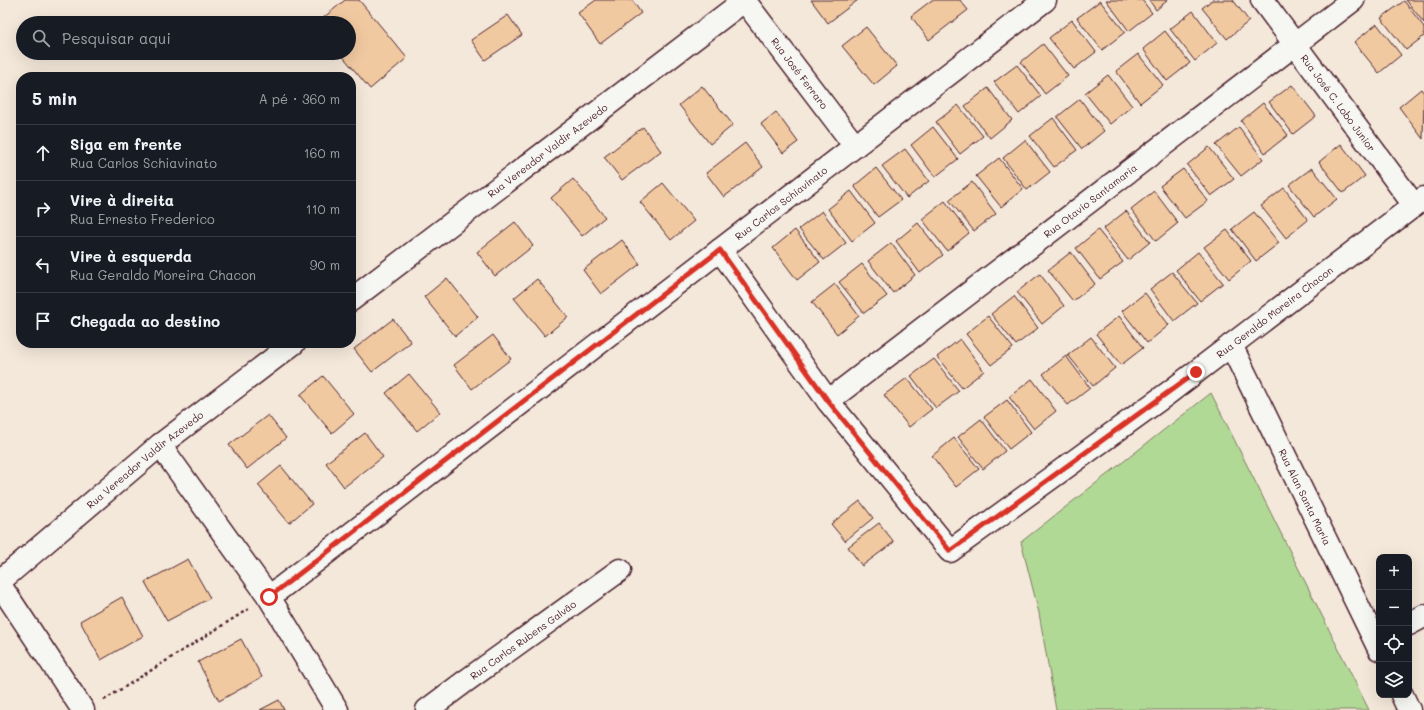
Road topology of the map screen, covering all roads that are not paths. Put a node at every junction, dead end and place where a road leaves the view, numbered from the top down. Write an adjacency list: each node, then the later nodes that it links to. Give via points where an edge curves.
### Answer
1 (745, 0): 6 (street, Rua José Ferraro); 9 (street, Rua Vereador Valdir Azevedo)
2 (1045, 0): 6 (street, Rua Carlos Schiavinato)
3 (1262, 0): 5 (street, Rua José C. Lobo Junior)
4 (1354, 0): 5 (street, Rua Otavio Santamaria)
5 (1295, 45): 7 (street, Rua José C. Lobo Junior); 12 (street, Rua Otavio Santamaria)
6 (856, 146): 8 (street, Rua Carlos Schiavinato)
7 (1419, 202): 10 (street, Rua Geraldo Moreira Chacon)
8 (720, 250): 12 (street); 17 (street, Rua Carlos Schiavinato)
9 (356, 296)
10 (1231, 345): 12 (street, Rua Geraldo Moreira Chacon, via 950,551); 20 (street, Rua Alan Santa Maria)
11 (287, 348): 13 (street, Rua Vereador Valdir Azevedo)
12 (828, 401)
13 (160, 445): 15 (street, Rua Vereador Valdir Azevedo); 17 (street)
14 (620, 570): 24 (street, Rua Carlos Rubens Galvão)
15 (0, 581)
16 (0, 585): 22 (street)
17 (269, 597): 23 (street)
18 (1424, 616): 19 (street)
19 (1412, 622)
20 (1376, 639)
21 (1403, 698): 25 (street)
22 (92, 706)
23 (337, 710)
24 (427, 710)
25 (1409, 710)

